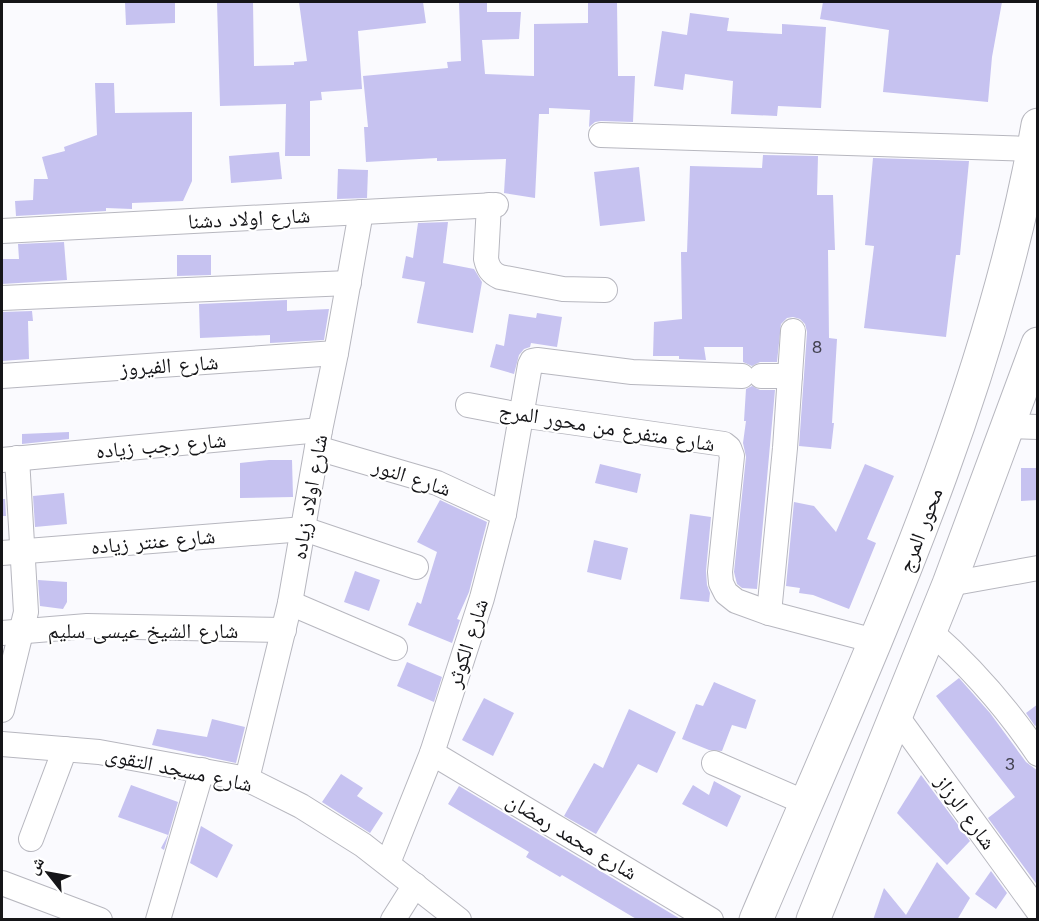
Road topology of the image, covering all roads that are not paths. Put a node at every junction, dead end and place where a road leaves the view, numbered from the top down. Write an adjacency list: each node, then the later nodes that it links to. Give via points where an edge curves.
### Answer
1 (601, 135): 2 (street)
2 (1035, 137): 29 (main road, محور المرج, via 1011,255 967,400 924,522)
3 (361, 212): 4 (street, شارع اولاد دشنا); 5 (street, شارع اولاد زياده); 6 (street, شارع اولاد دشنا, via 492,205 486,259 493,274 563,289)
4 (2, 231)
5 (349, 283): 7 (street); 10 (street, شارع اولاد زياده)
6 (605, 290)
7 (2, 298)
8 (793, 331): 12 (street)
9 (1038, 344): 15 (main road)
10 (336, 353): 11 (street, شارع الفيروز); 16 (street, شارع اولاد زياده)
11 (2, 376)
12 (790, 376): 14 (street, شارع الكوثر, via 632,372 537,360 530,365); 25 (street)
13 (468, 405): 14 (street, شارع متفرع من محور المرج)
14 (520, 415): 18 (street, شارع الكوثر); 25 (street, شارع متفرع من محور المرج, via 724,444 732,456 721,583 736,601)
15 (1023, 426): 23 (main road)
16 (318, 439): 17 (street, شارع رجب زياده); 18 (street, شارع النور, via 436,483); 19 (street, شارع اولاد زياده)
17 (9, 459): 20 (street)
18 (504, 514): 35 (street, شارع الكوثر, via 482,598)
19 (304, 529): 20 (street, شارع عنتر زياده); 21 (street); 24 (street, شارع اولاد زياده)
20 (12, 552): 28 (street, via 26,612)
21 (416, 567)
22 (1038, 568): 23 (street)
23 (949, 584): 27 (main road)
24 (291, 603): 26 (street, شارع اولاد زياده); 30 (street)
25 (769, 614): 29 (street, شارع متفرع من محور المرج)
26 (284, 630): 28 (street, شارع الشيخ عيسى سليم, via 87,626); 39 (street, شارع اولاد زياده)
27 (930, 631): 32 (main road); 36 (street, via 992,693)
28 (11, 632): 31 (street)
29 (874, 641): 40 (main road, محور المرج)
30 (395, 648)
31 (2, 710)
32 (895, 714): 45 (street, شارع الرزاز); 52 (main road)
33 (2, 744): 34 (street, شارع مسجد التقوى)
34 (65, 749): 38 (street, شارع مسجد التقوى); 41 (street)
35 (432, 753): 42 (street, شارع الكوثر); 50 (street, شارع محمد رمضان)
36 (1038, 754)
37 (714, 763): 40 (street)
38 (202, 770): 39 (street, شارع مسجد التقوى); 47 (street)
39 (247, 779): 42 (street, شارع مسجد التقوى, via 301,806)
40 (806, 802): 51 (main road, محور المرج)
41 (31, 839)
42 (388, 863): 44 (street, شارع مسجد التقوى)
43 (2, 883): 46 (street)
44 (415, 885): 48 (street); 49 (street, شارع مسجد التقوى)
45 (1038, 911)
46 (100, 920)
47 (158, 920)
48 (393, 920)
49 (459, 920)
50 (711, 920)
51 (756, 920)
52 (813, 920)

